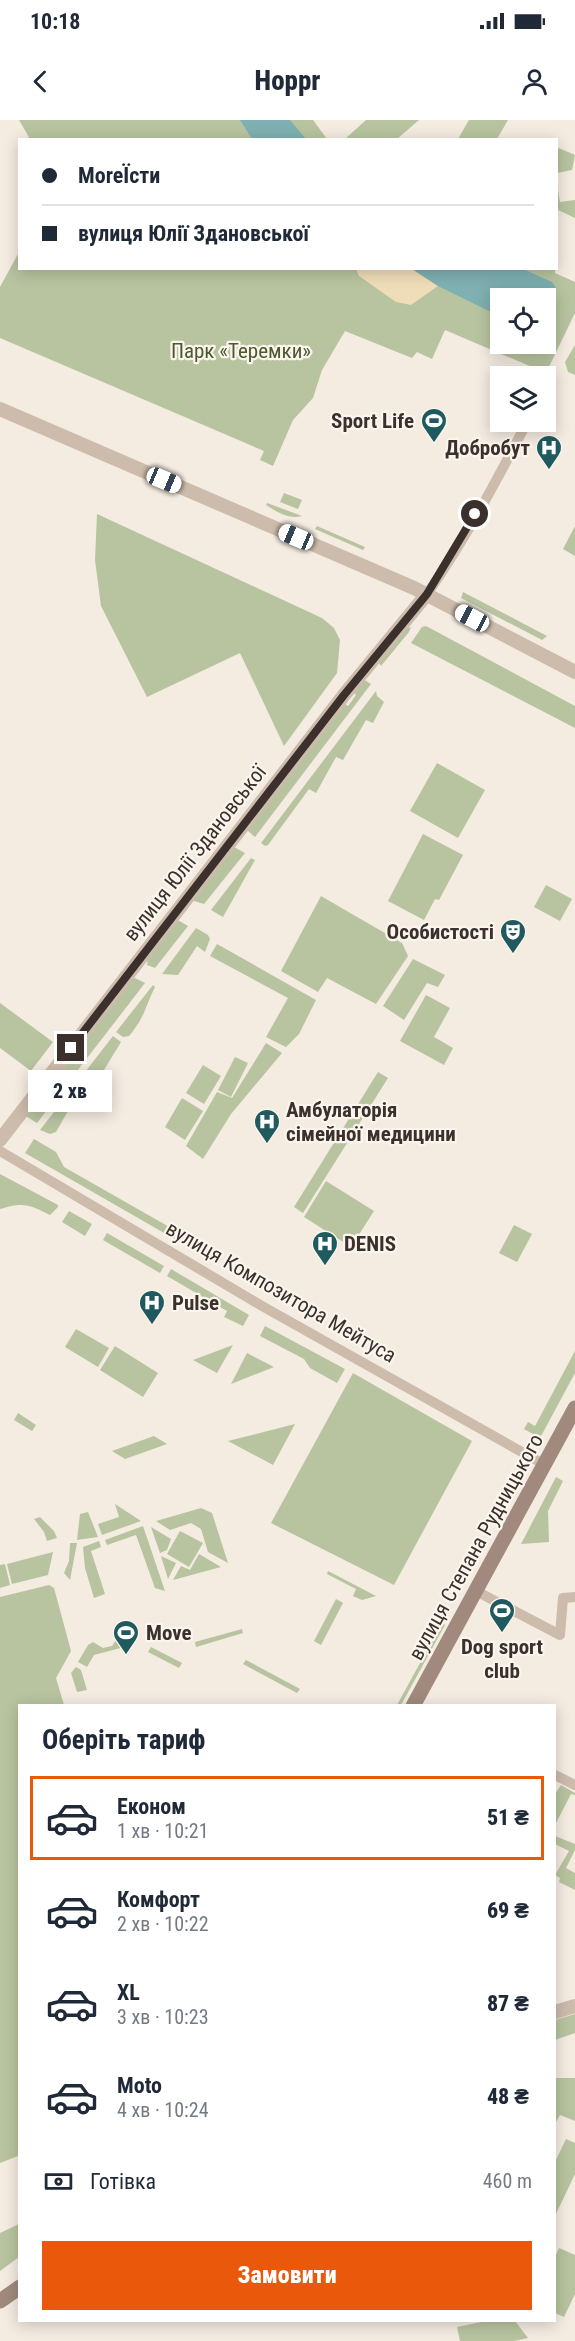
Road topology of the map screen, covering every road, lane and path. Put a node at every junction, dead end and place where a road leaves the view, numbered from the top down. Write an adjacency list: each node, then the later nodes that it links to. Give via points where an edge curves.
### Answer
1 (0, 409): 3 (street)
2 (521, 432): 3 (street)
3 (427, 594): 4 (street); 5 (street, вулиця Юлії Здановської, via 344,695)
4 (575, 672)
5 (0, 1140)
6 (0, 1151): 8 (street, вулиця Композитора Мейтуса, via 262,1306)
7 (575, 1408): 8 (main road, вулиця Степана Рудницького)
8 (545, 1465): 9 (main road, вулиця Степана Рудницького)
9 (482, 1594): 10 (street, via 560,1635 563,1598); 11 (main road, вулиця Степана Рудницького)
10 (575, 1597)
11 (417, 1704)
12 (556, 1775): 13 (street)
13 (575, 1785)
14 (575, 2006): 15 (street)
15 (556, 2012)
16 (18, 2288): 17 (main road)
17 (0, 2301)

